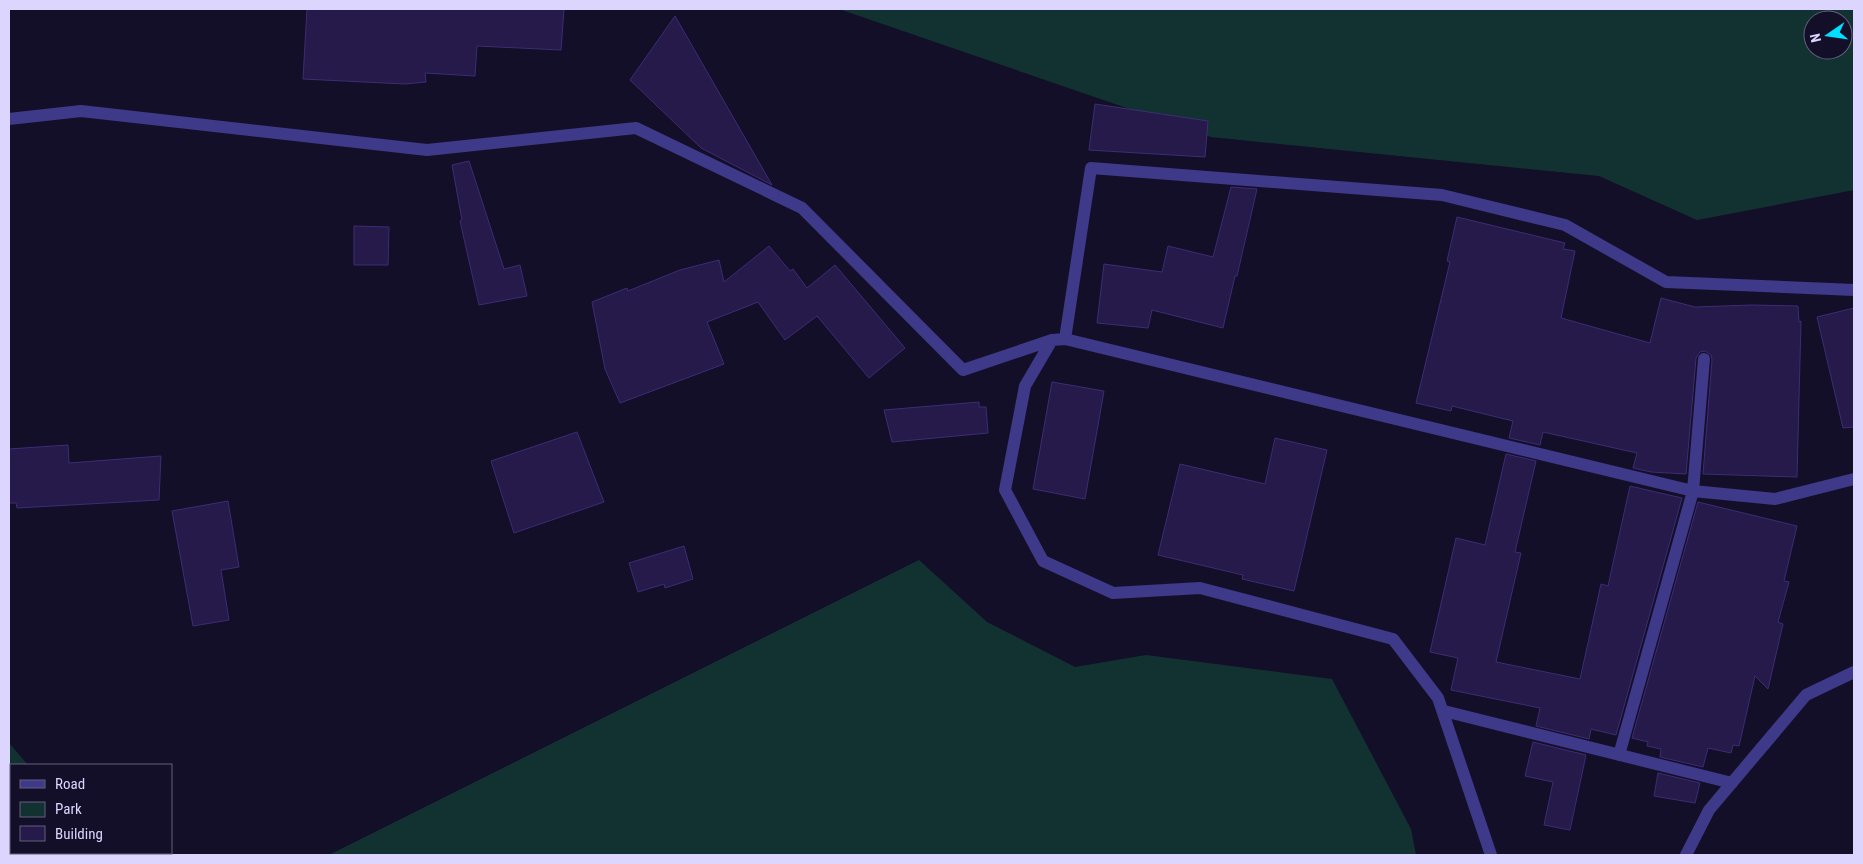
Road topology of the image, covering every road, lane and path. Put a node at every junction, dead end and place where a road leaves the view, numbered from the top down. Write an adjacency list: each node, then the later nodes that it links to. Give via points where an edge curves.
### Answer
1 (9, 119): 4 (street, via 81,111 427,150 636,128 802,208 963,370)
2 (1854, 290): 3 (street, via 1666,282 1565,225 1442,195 1091,168)
3 (1066, 339): 4 (street); 7 (street)
4 (1052, 340): 9 (street, via 1025,386 1005,490 1043,560 1112,593 1200,588 1393,638 1438,698)
5 (1704, 359): 7 (street)
6 (1854, 479): 7 (street, via 1775,499)
7 (1693, 491): 10 (street)
8 (1854, 672): 11 (street, via 1806,694)
9 (1444, 711): 10 (street); 12 (street)
10 (1619, 755): 11 (street)
11 (1732, 783): 13 (street, via 1709,810)
12 (1491, 855)
13 (1686, 855)

